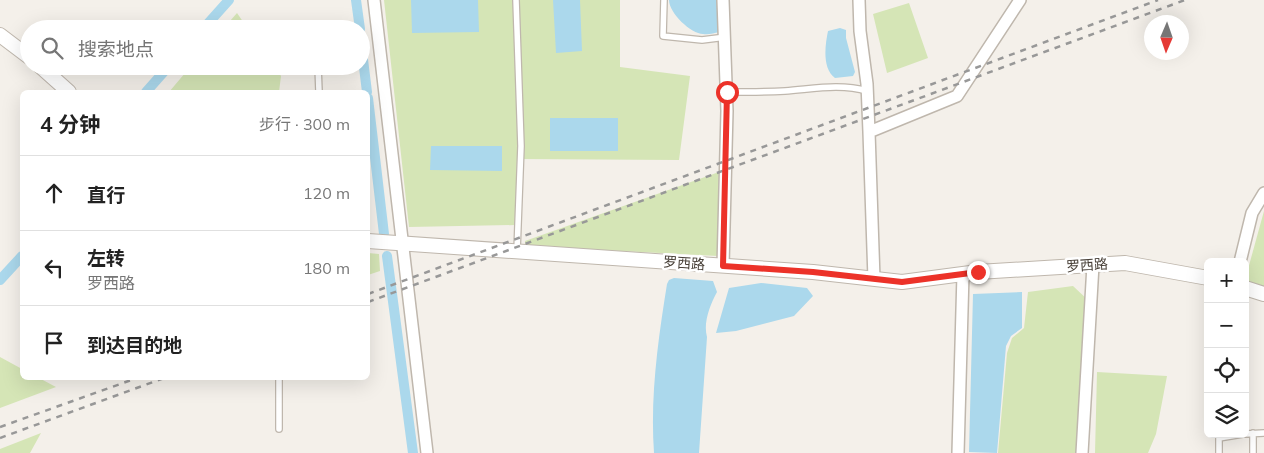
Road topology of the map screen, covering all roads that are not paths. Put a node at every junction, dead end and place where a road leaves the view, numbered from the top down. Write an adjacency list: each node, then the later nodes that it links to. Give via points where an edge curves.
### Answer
1 (374, 0): 19 (street)
2 (516, 0): 20 (lane, via 521,146)
3 (664, 0): 8 (lane, via 662,36 702,40)
4 (723, 0): 8 (street)
5 (858, 0): 14 (street)
6 (1020, 0): 16 (street, via 957,96)
7 (0, 35): 9 (street)
8 (726, 37): 15 (street)
9 (20, 50)
10 (50, 75): 12 (street)
11 (318, 75): 13 (lane)
12 (67, 90)
13 (319, 90)
14 (867, 91): 15 (lane, via 832,87); 16 (street)
15 (727, 92): 23 (street)
16 (869, 132): 26 (street)
17 (1264, 193): 21 (street, via 1252,214)
18 (370, 242): 19 (street, 罗西路)
19 (401, 243): 20 (street, 罗西路); 35 (street)
20 (517, 251): 23 (street, 罗西路)
21 (1241, 258)
22 (1093, 265): 24 (street, 罗西路); 25 (street, 罗西路, via 1126,263); 37 (street)
23 (723, 266): 26 (street, 罗西路)
24 (963, 274): 26 (street, 罗西路, via 902,282); 36 (street)
25 (1204, 277)
26 (874, 279)
27 (1249, 289): 28 (street)
28 (1264, 294)
29 (279, 380): 30 (lane)
30 (279, 429)
31 (1253, 432): 32 (lane); 33 (lane); 39 (lane)
32 (1249, 433)
33 (1264, 433)
34 (1219, 438): 38 (lane)
35 (427, 453)
36 (958, 453)
37 (1082, 453)
38 (1219, 453)
39 (1253, 453)

